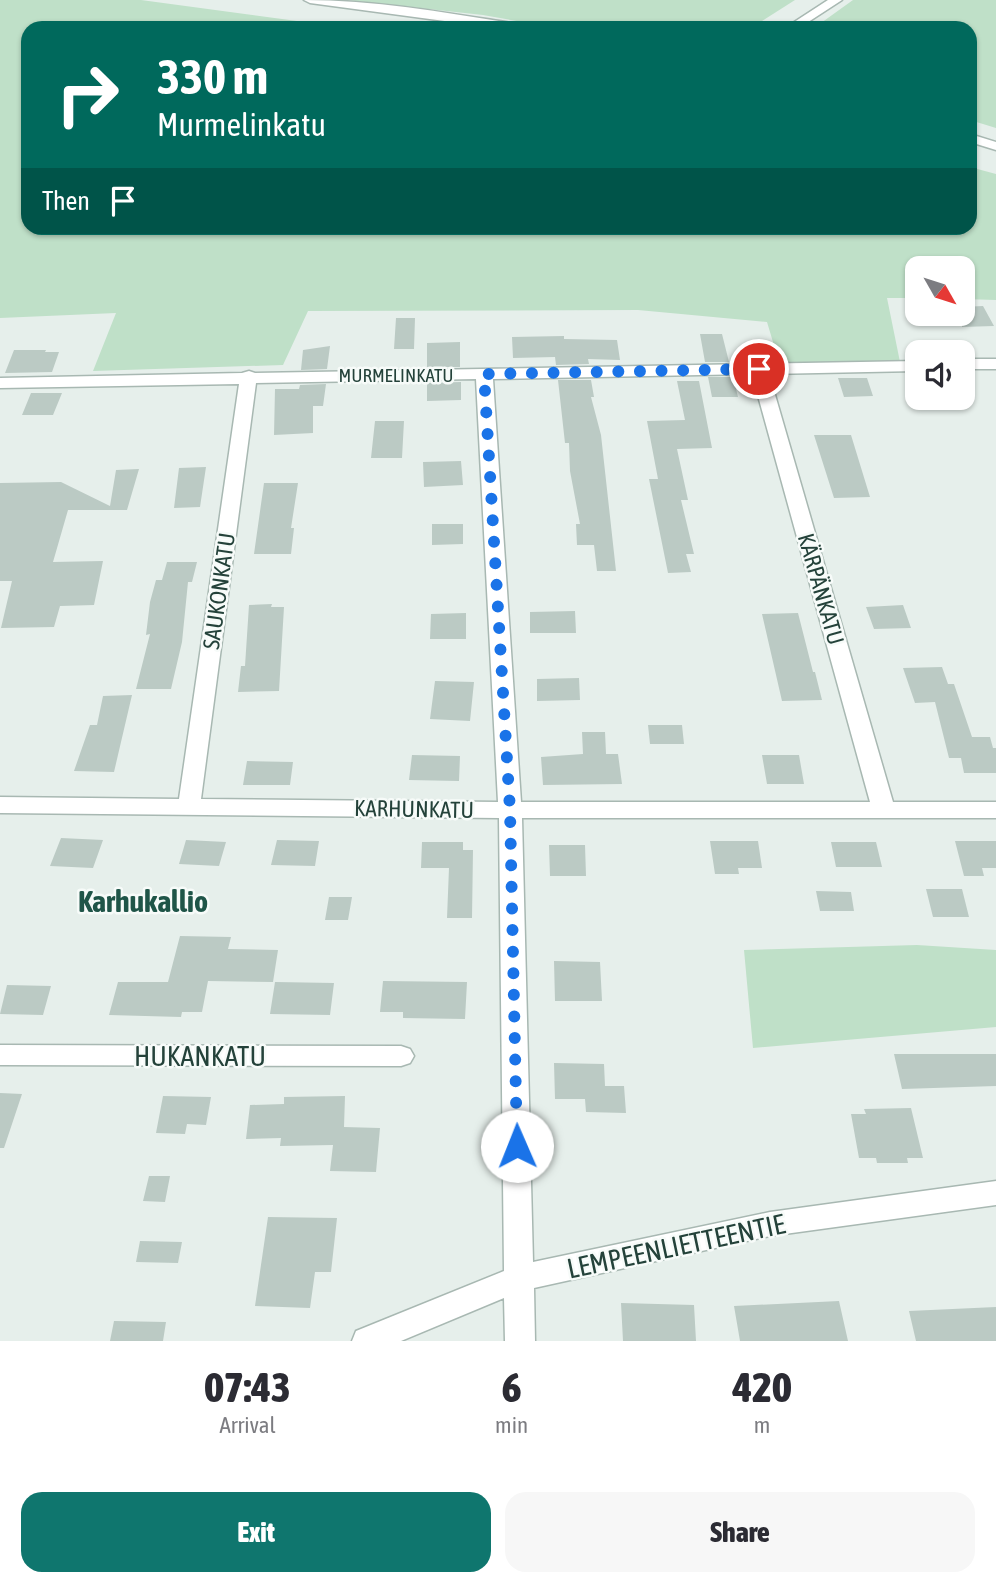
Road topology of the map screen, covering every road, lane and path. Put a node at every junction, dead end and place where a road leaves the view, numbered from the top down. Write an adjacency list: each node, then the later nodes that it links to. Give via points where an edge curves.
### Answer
1 (310, 0): 3 (street)
2 (836, 0): 4 (street)
3 (476, 21)
4 (802, 21)
5 (977, 140): 6 (street)
6 (996, 146)
7 (996, 364): 8 (street)
8 (975, 365)
9 (905, 366): 10 (street, MURMELINKATU)
10 (759, 369): 11 (street, MURMELINKATU); 16 (street, KÄRPÄNKATU)
11 (484, 374): 12 (street, MURMELINKATU); 17 (street)
12 (248, 376): 13 (street, MURMELINKATU); 15 (street, SAUKONKATU)
13 (1, 386)
14 (0, 805): 15 (street, KARHUNKATU)
15 (189, 806): 17 (street, KARHUNKATU)
16 (883, 809): 17 (street, KARHUNKATU); 18 (street, KARHUNKATU)
17 (510, 810): 22 (street)
18 (996, 810)
19 (0, 1055): 20 (street, HUKANKATU)
20 (401, 1056)
21 (996, 1193): 22 (street, LEMPEENLIETTEENTIE, via 770,1224)
22 (519, 1278): 23 (street, LEMPEENLIETTEENTIE); 24 (street)
23 (367, 1341)
24 (520, 1341)

